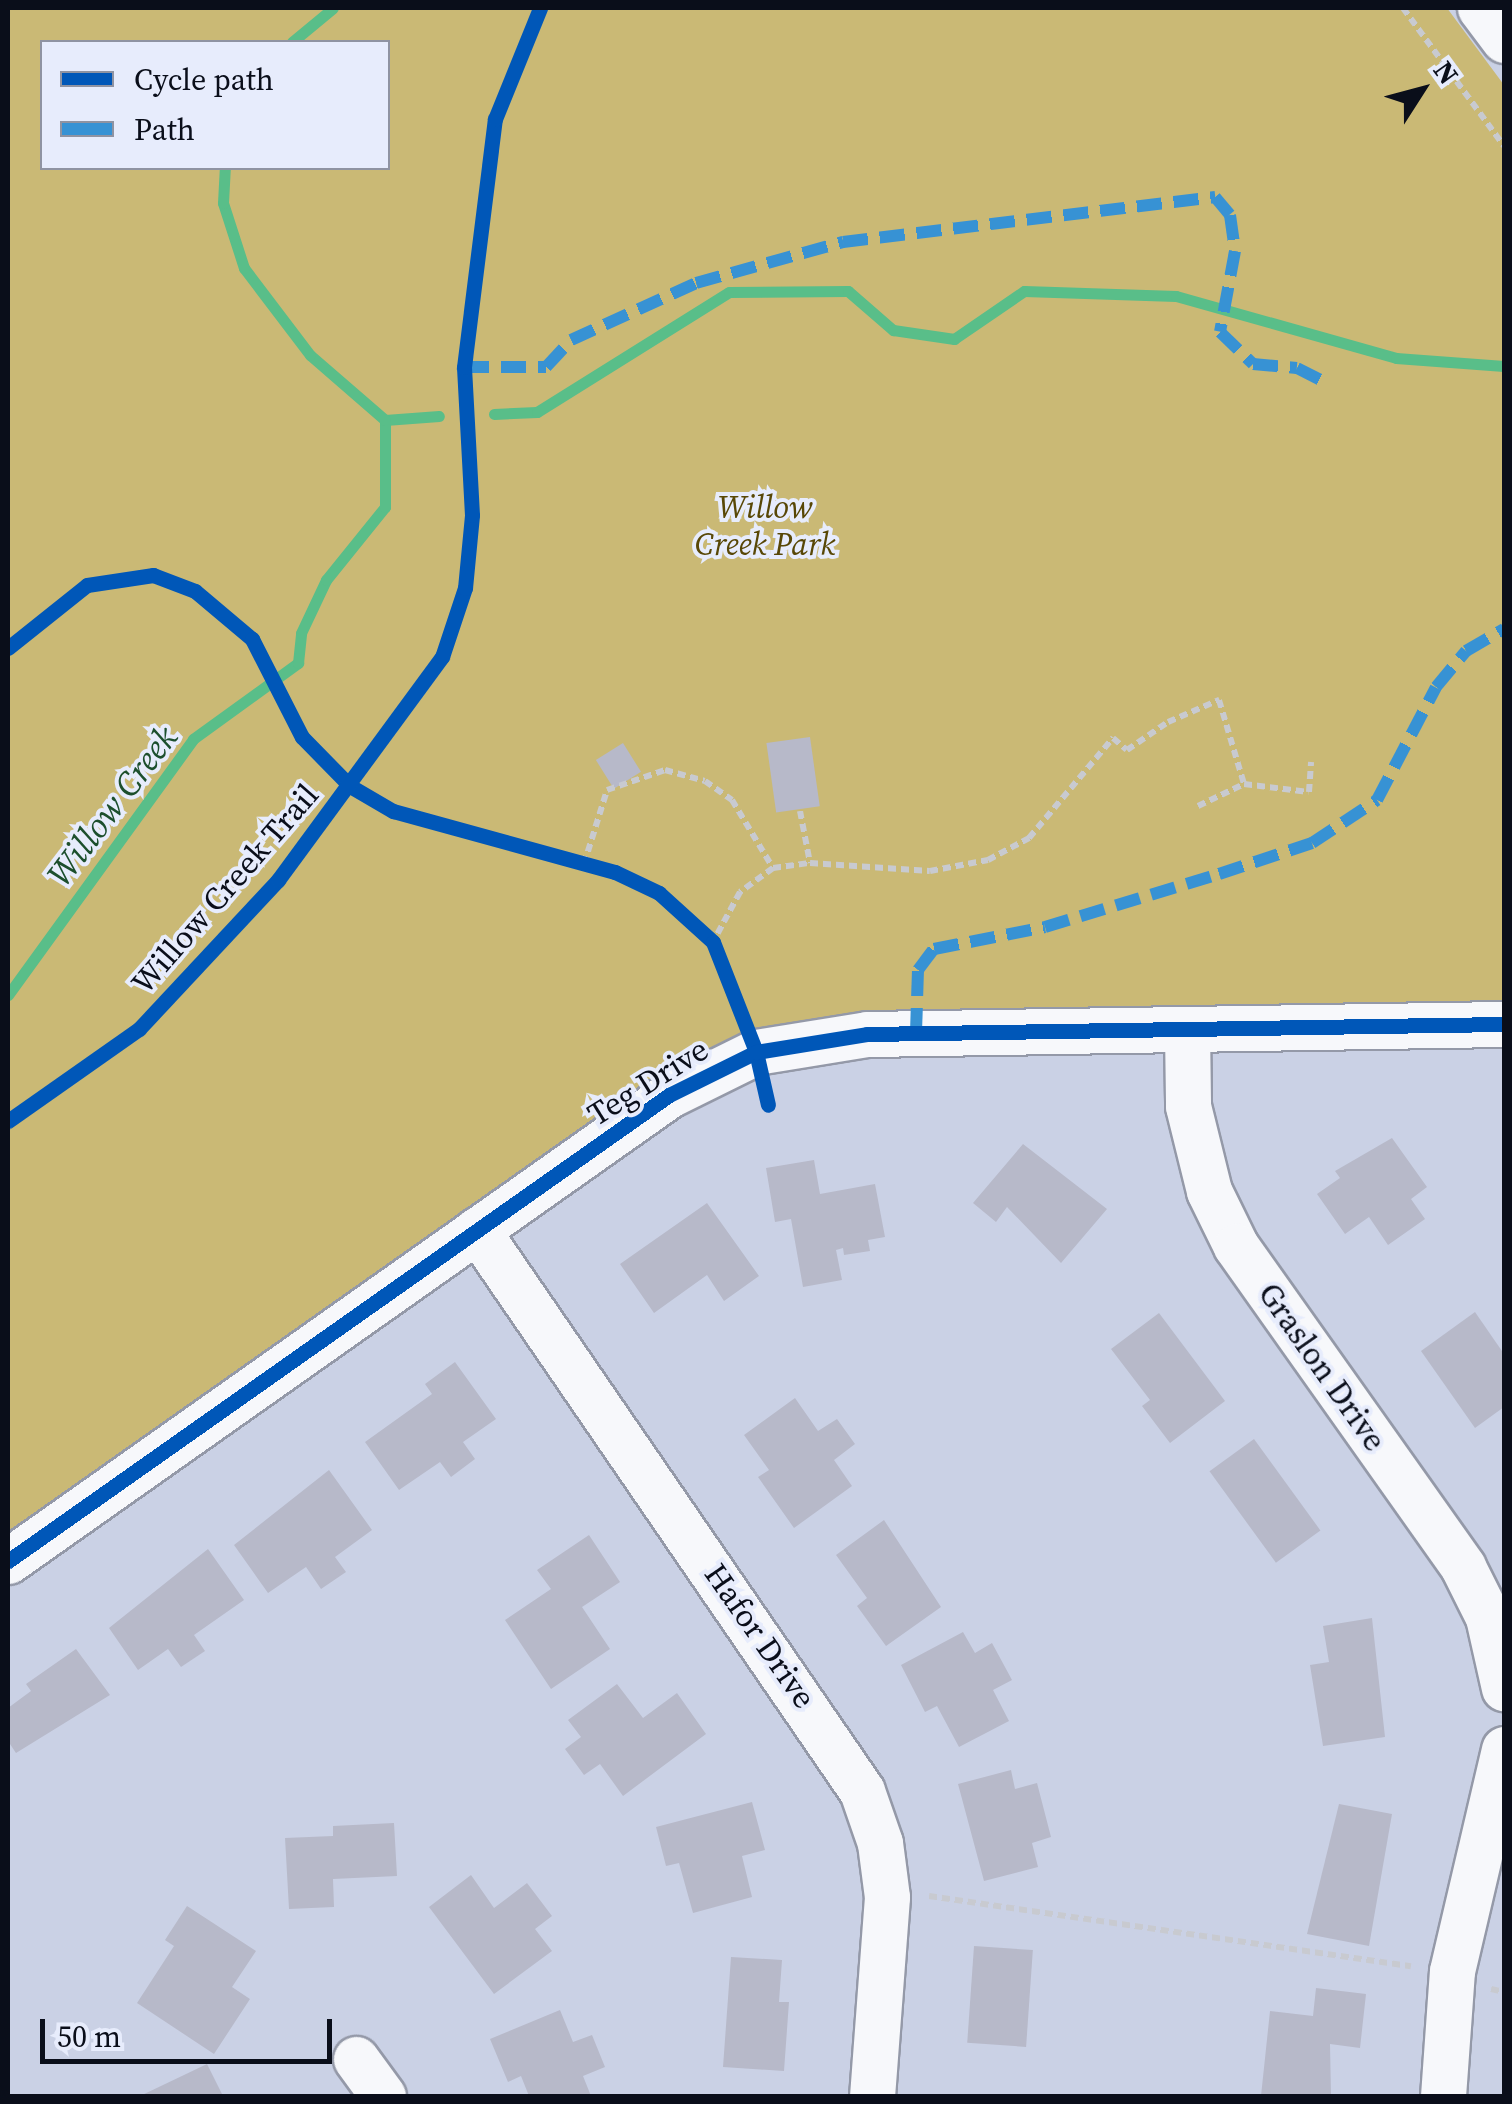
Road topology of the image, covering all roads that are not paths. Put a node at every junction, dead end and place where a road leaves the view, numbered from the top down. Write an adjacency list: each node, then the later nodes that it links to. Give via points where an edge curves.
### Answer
1 (1480, 8): 2 (street)
2 (1504, 40)
3 (1504, 1024): 4 (street, Teg Drive)
4 (1187, 1030): 5 (street, Teg Drive, via 867,1034 756,1052 669,1095); 7 (street, Graslon Drive, via 1188,1106 1210,1192 1236,1246 1463,1567 1488,1617)
5 (477, 1230): 6 (street, Teg Drive); 11 (street, Hafor Drive, via 862,1791 880,1843 887,1898)
6 (8, 1562)
7 (1504, 1688)
8 (1504, 1750): 12 (street, via 1452,1978)
9 (356, 2058): 10 (street)
10 (383, 2096)
11 (872, 2096)
12 (1444, 2096)

